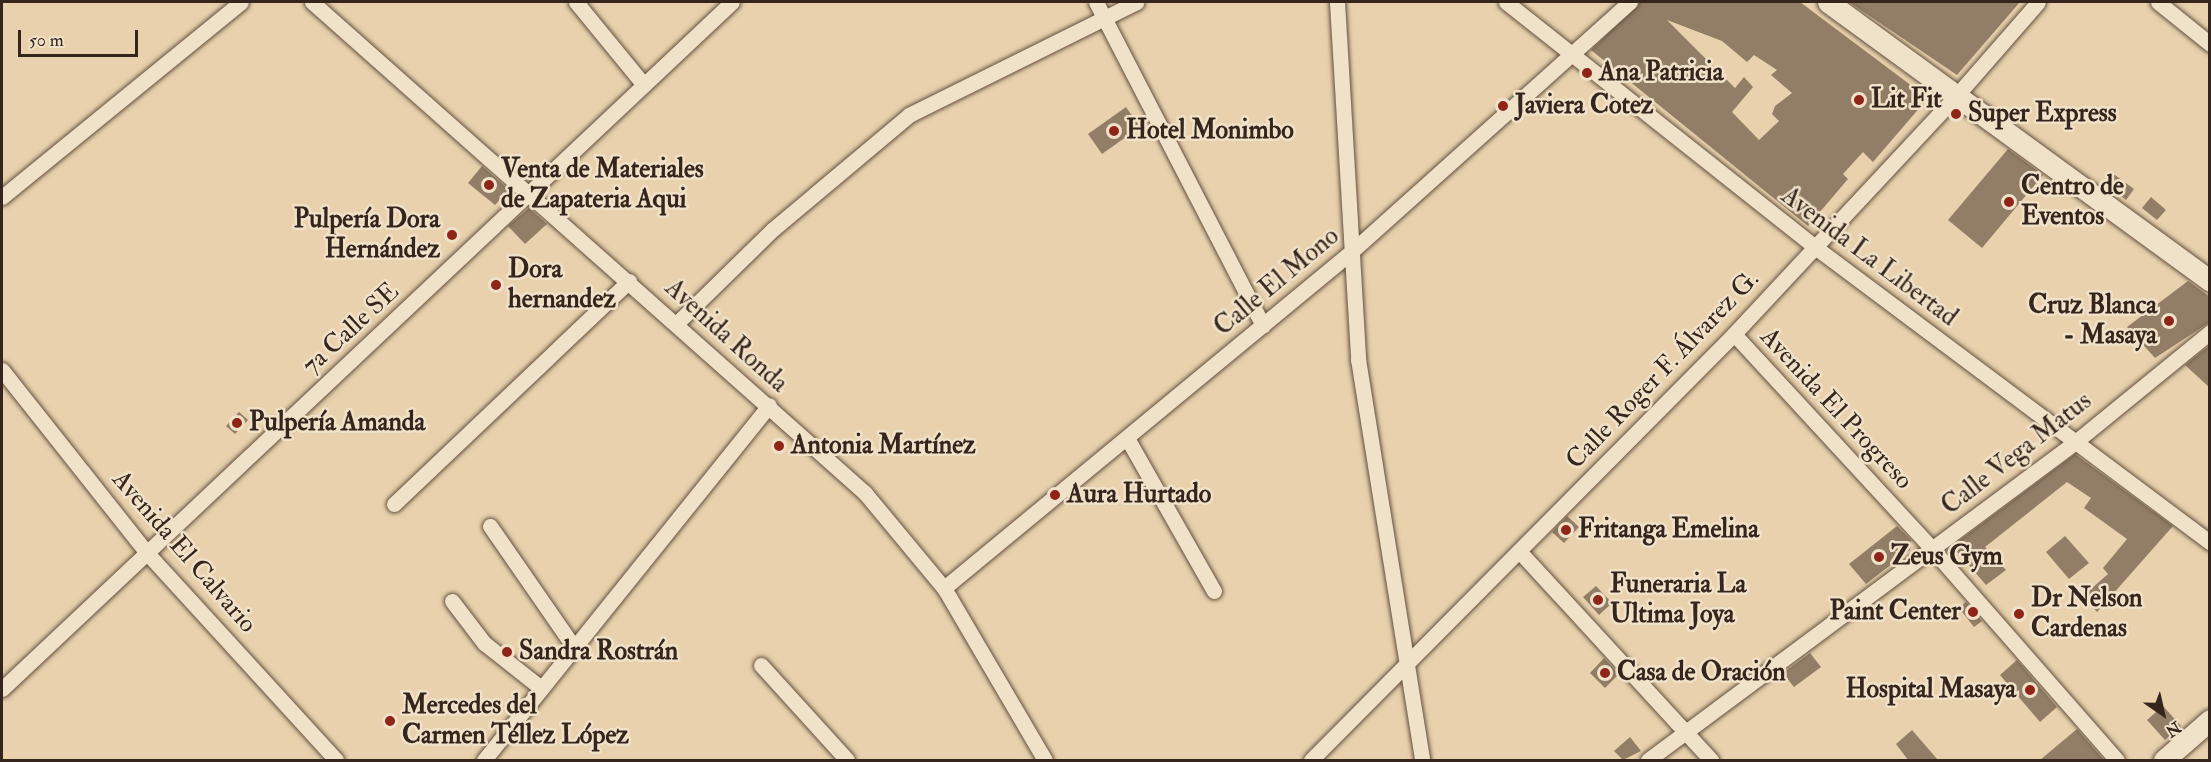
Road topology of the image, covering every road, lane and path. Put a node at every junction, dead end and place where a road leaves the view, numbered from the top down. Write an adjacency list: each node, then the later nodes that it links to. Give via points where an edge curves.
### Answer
1 (241, 2): 19 (street)
2 (312, 2): 18 (street, Avenida Ronda)
3 (576, 2): 16 (street)
4 (732, 2): 16 (street, 7a Calle SE)
5 (1096, 2): 13 (street)
6 (1137, 2): 13 (street)
7 (1337, 2): 21 (street)
8 (1506, 2): 15 (street, Avenida La Libertad)
9 (1630, 2): 15 (street, Calle El Mono)
10 (1828, 2): 17 (street)
11 (2038, 2): 17 (street, Calle Roger F. Álvarez G.)
12 (2158, 2): 14 (street)
13 (1107, 16): 24 (street, via 909,115 772,230); 25 (street)
14 (2210, 44)
15 (1570, 54): 20 (street, Avenida La Libertad); 21 (street, Calle El Mono)
16 (644, 85): 18 (street, 7a Calle SE)
17 (1957, 95): 20 (street, Calle Roger F. Álvarez G.); 23 (street)
18 (531, 192): 22 (street, Avenida Ronda); 37 (street, 7a Calle SE)
19 (2, 197)
20 (1815, 247): 27 (street, Calle Roger F. Álvarez G.); 31 (street, Avenida La Libertad)
21 (1351, 252): 25 (street, Calle El Mono); 43 (street, via 1358,359)
22 (629, 281): 24 (street, Avenida Ronda); 32 (street)
23 (2210, 281)
24 (676, 324): 29 (street, Avenida Ronda)
25 (1263, 325): 30 (street, Calle El Mono)
26 (2210, 332): 31 (street, Calle Vega Matus)
27 (1734, 334): 35 (street, Avenida El Progreso); 36 (street, Calle Roger F. Álvarez G.)
28 (2, 370): 37 (street, Avenida El Calvario)
29 (769, 405): 38 (street, Avenida Ronda, via 865,493); 41 (street)
30 (1126, 438): 38 (street, Calle El Mono); 39 (street)
31 (2074, 443): 34 (street, Avenida La Libertad); 35 (street, Calle Vega Matus)
32 (394, 504)
33 (490, 526): 41 (street)
34 (2210, 542)
35 (1933, 550): 47 (street, Calle Vega Matus); 56 (street, Avenida El Progreso)
36 (1519, 551): 43 (street, Calle Roger F. Álvarez G.); 47 (street)
37 (148, 554): 45 (street, 7a Calle SE); 48 (street, Avenida El Calvario)
38 (944, 588): 51 (street, Avenida Ronda)
39 (1214, 591)
40 (452, 601): 44 (street, via 497,656)
41 (573, 646): 44 (street)
42 (761, 665): 50 (street)
43 (1408, 666): 52 (street, Calle Roger F. Álvarez G.); 53 (street)
44 (541, 688): 49 (street)
45 (2, 689)
46 (2210, 720): 57 (street)
47 (1684, 733): 54 (street, Calle Vega Matus); 55 (street)
48 (336, 760)
49 (484, 760)
50 (847, 760)
51 (1045, 760)
52 (1311, 760)
53 (1422, 760)
54 (1648, 760)
55 (1711, 760)
56 (2117, 760)
57 (2164, 760)

